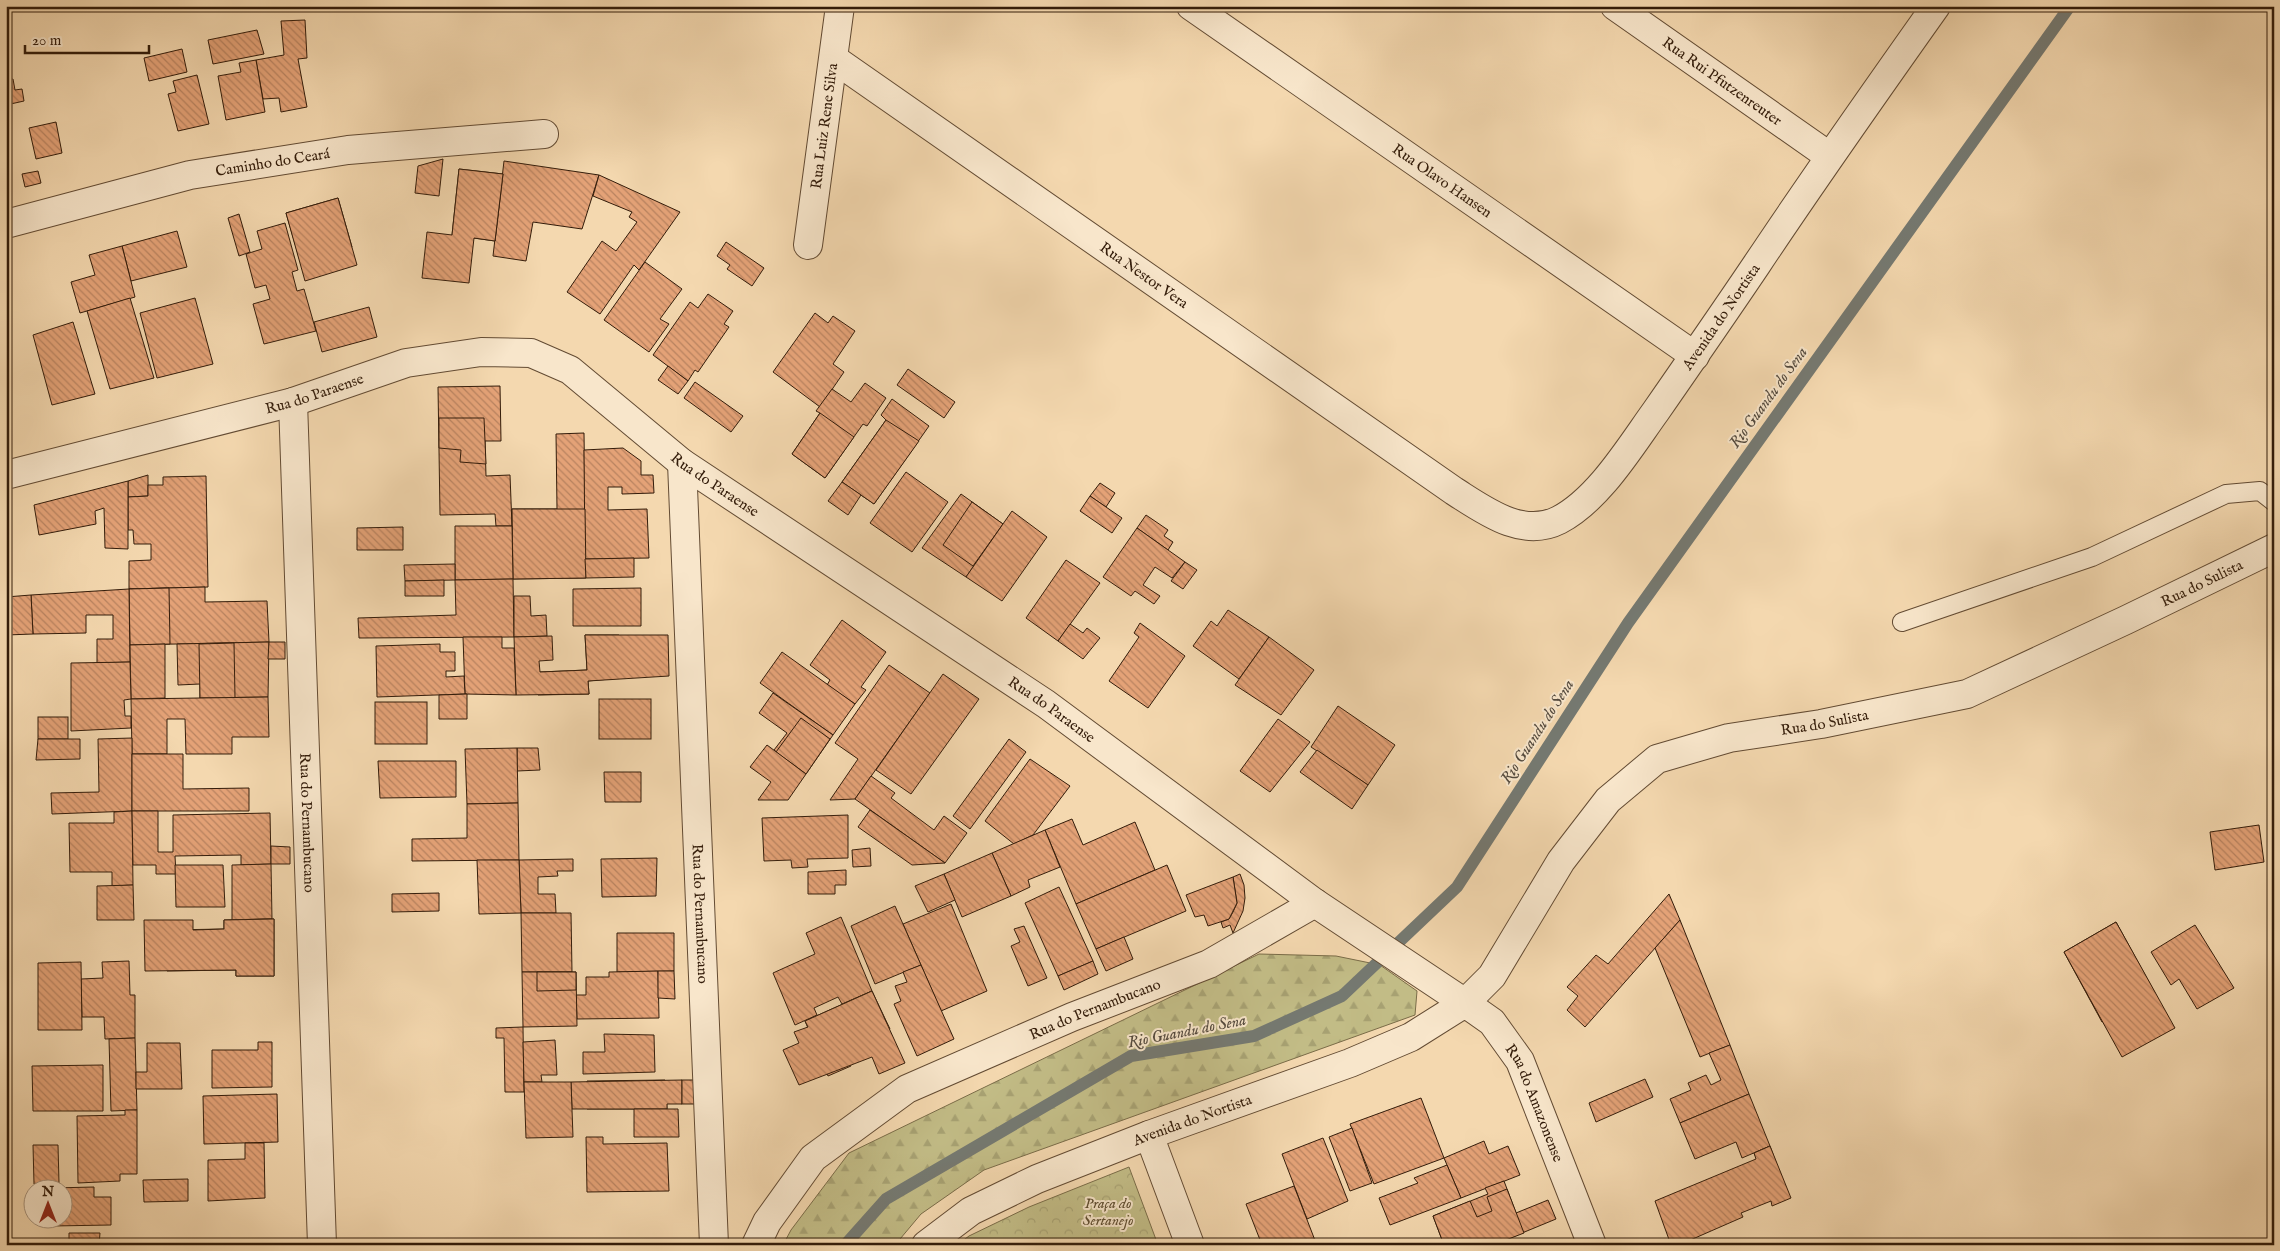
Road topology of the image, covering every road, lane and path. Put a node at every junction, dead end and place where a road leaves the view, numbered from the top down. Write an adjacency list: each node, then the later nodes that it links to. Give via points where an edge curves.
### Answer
1 (840, 6): 5 (street, Rua Luiz Rene Silva)
2 (1191, 6): 10 (street, Rua Olavo Hansen)
3 (1615, 6): 7 (street, Rua Rui Pfutzenreuter)
4 (1936, 6): 7 (street, Avenida do Nortista)
5 (834, 59): 9 (street, Rua Luiz Rene Silva); 14 (street, Rua Nestor Vera)
6 (544, 134): 8 (street, Caminho do Ceará, via 348,150 190,175)
7 (1829, 156): 10 (street, Avenida do Nortista)
8 (6, 224)
9 (808, 245)
10 (1695, 356): 14 (street, Avenida do Nortista, via 1588,499 1558,520 1538,526 1518,524 1494,516)
11 (293, 402): 12 (street, Rua do Paraense, via 406,363 481,352 531,353 570,370); 13 (street, Rua do Paraense); 22 (street, Rua do Pernambucano)
12 (682, 463): 18 (street, Rua do Paraense, via 1046,704); 23 (street, Rua do Pernambucano)
13 (6, 475)
14 (1454, 492)
15 (2274, 502): 17 (lane, via 2260,492 2226,494 2092,557)
16 (2274, 548): 20 (street, Rua do Sulista, via 1966,694 1820,724 1729,738 1657,759 1608,800 1561,861 1492,976)
17 (1902, 622)
18 (1315, 903): 19 (street, Rua do Paraense); 24 (street, Rua do Pernambucano, via 1209,964 1072,1017 907,1089 813,1158 767,1222)
19 (1440, 987): 20 (street, Rua do Amazonense)
20 (1465, 1003): 21 (street, Avenida do Nortista, via 1402,1041 1350,1063); 27 (street, Rua do Amazonense, via 1492,1022 1520,1061)
21 (1149, 1135): 25 (street, Avenida do Nortista, via 1037,1179 971,1211); 26 (street)
22 (322, 1245)
23 (714, 1245)
24 (756, 1245)
25 (926, 1245)
26 (1190, 1245)
27 (1592, 1245)

